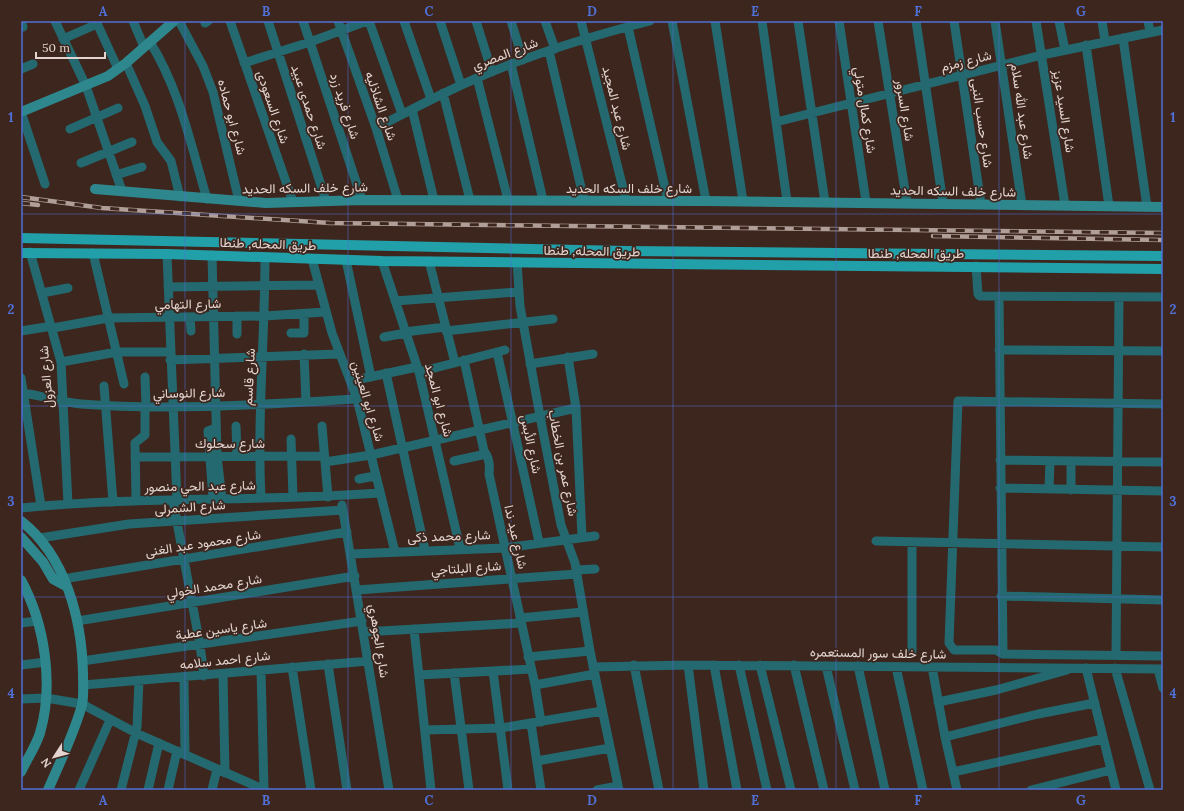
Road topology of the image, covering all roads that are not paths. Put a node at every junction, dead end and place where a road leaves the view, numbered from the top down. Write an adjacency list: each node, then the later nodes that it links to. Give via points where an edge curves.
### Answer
1 (55, 21): 35 (street)
2 (132, 21): 39 (street)
3 (230, 21): 46 (street, شارع السعودى)
4 (268, 21): 43 (street, شارع حمدى عبيد)
5 (303, 21): 38 (street, شارع فريد زرد)
6 (338, 21): 32 (street, شارع الشاذليه)
7 (368, 21): 32 (street); 66 (street)
8 (404, 21): 60 (street)
9 (440, 21): 56 (street)
10 (476, 21): 52 (street)
11 (511, 21): 45 (street)
12 (545, 21): 41 (street)
13 (581, 21): 36 (street, شارع عبد المجيد)
14 (650, 21): 30 (street, شارع المصري)
15 (672, 21): 92 (street)
16 (715, 21): 93 (street)
17 (762, 21): 68 (street)
18 (798, 21): 65 (street)
19 (839, 21): 61 (street, شارع كمال متولي)
20 (878, 21): 59 (street, شارع السرور)
21 (916, 21): 55 (street)
22 (954, 21): 53 (street, شارع حسب النبى)
23 (995, 21): 49 (street, شارع عبد الله سلام)
24 (1036, 21): 44 (street, شارع السيد عزيز)
25 (1059, 21): 42 (street)
26 (1102, 21): 37 (street)
27 (1148, 21): 33 (street)
28 (97, 22): 35 (street); 50 (street)
29 (174, 22): 39 (street); 89 (street, شارع ابو حماده, via 203,66 214,92)
30 (624, 25): 36 (street, شارع المصري); 91 (street)
31 (1163, 30): 33 (street, شارع زمزم)
32 (342, 31): 38 (street); 69 (street, شارع الشاذليه)
33 (1150, 32): 34 (street, شارع زمزم)
34 (1124, 38): 37 (street, شارع زمزم); 104 (street)
35 (63, 39): 57 (street)
36 (586, 39): 41 (street, شارع المصري); 88 (street, شارع عبد المجيد)
37 (1105, 41): 40 (street, شارع زمزم)
38 (310, 42): 43 (street); 81 (street, شارع فريد زرد)
39 (147, 45): 50 (street); 80 (street, via 160,58 174,88)
40 (1086, 45): 42 (street, شارع زمزم); 103 (street)
41 (552, 50): 45 (street, شارع المصري); 87 (street)
42 (1064, 50): 44 (street, شارع زمزم)
43 (278, 53): 46 (street); 90 (street, شارع حمدى عبيد)
44 (1042, 55): 49 (street, شارع زمزم); 102 (street, شارع السيد عزيز)
45 (523, 60): 48 (street, شارع المصري)
46 (244, 63): 95 (street, شارع السعودى)
47 (33, 64): 51 (street)
48 (511, 64): 52 (street, شارع المصري); 86 (street)
49 (1002, 65): 53 (street, شارع زمزم); 101 (street, شارع عبد الله سلام)
50 (122, 66): 57 (street); 79 (street, via 145,106 157,142 171,161)
51 (21, 69)
52 (492, 72): 54 (street, شارع المصري)
53 (962, 76): 55 (street, شارع زمزم); 100 (street, شارع حسب النبى)
54 (477, 78): 56 (street, شارع المصري); 85 (street)
55 (926, 84): 59 (street, شارع زمزم); 99 (street)
56 (461, 85): 58 (street, شارع المصري)
57 (86, 86): 64 (street); 67 (street)
58 (443, 93): 60 (street, شارع المصري); 84 (street)
59 (889, 94): 61 (street, شارع زمزم); 98 (street, شارع السرور)
60 (431, 99): 63 (street, شارع المصري)
61 (851, 104): 65 (street, شارع زمزم); 97 (street, شارع كمال متولي)
62 (118, 108): 67 (street)
63 (412, 109): 66 (street, شارع المصري); 83 (street)
64 (21, 112): 76 (street)
65 (812, 113): 68 (street, شارع زمزم); 96 (street)
66 (402, 114): 69 (street, شارع المصري)
67 (97, 117): 70 (street); 72 (street)
68 (776, 122): 94 (street)
69 (376, 128): 82 (street, شارع الشاذليه)
70 (70, 129)
71 (132, 142): 72 (street)
72 (108, 152): 73 (street); 75 (street)
73 (81, 163)
74 (142, 167): 75 (street)
75 (116, 175): 78 (street)
76 (45, 184)
77 (95, 189): 78 (street, شارع خلف السكه الحديد)
78 (122, 191): 79 (street, شارع خلف السكه الحديد)
79 (180, 197): 80 (street, شارع خلف السكه الحديد)
80 (207, 199): 89 (street, شارع خلف السكه الحديد)
81 (362, 200): 82 (street, شارع خلف السكه الحديد); 90 (street, شارع خلف السكه الحديد)
82 (398, 200): 83 (street, شارع خلف السكه الحديد)
83 (434, 200): 84 (street, شارع خلف السكه الحديد)
84 (470, 200): 85 (street, شارع خلف السكه الحديد)
85 (508, 200): 86 (street, شارع خلف السكه الحديد)
86 (543, 200): 87 (street, شارع خلف السكه الحديد)
87 (584, 200): 88 (street, شارع خلف السكه الحديد)
88 (626, 200): 91 (street, شارع خلف السكه الحديد)
89 (239, 201): 95 (street, شارع خلف السكه الحديد)
90 (326, 201): 95 (street, شارع خلف السكه الحديد)
91 (668, 201): 92 (street, شارع خلف السكه الحديد)
92 (706, 201): 93 (street, شارع خلف السكه الحديد)
93 (744, 201): 94 (street, شارع خلف السكه الحديد)
94 (787, 201): 96 (street, شارع خلف السكه الحديد)
95 (293, 202)
96 (825, 202): 97 (street, شارع خلف السكه الحديد)
97 (866, 202): 98 (street, شارع خلف السكه الحديد)
98 (907, 203): 99 (street, شارع خلف السكه الحديد)
99 (943, 204): 100 (street, شارع خلف السكه الحديد)
100 (981, 204): 101 (street, شارع خلف السكه الحديد)
101 (1022, 205): 102 (street, شارع خلف السكه الحديد)
102 (1065, 205): 103 (street, شارع خلف السكه الحديد)
103 (1109, 206): 104 (street, شارع خلف السكه الحديد)
104 (1147, 207): 105 (street, شارع خلف السكه الحديد)
105 (1163, 207)
106 (21, 238): 107 (main road, طريق المحله, طنطا)
107 (626, 251): 109 (main road, طريق المحله, طنطا); 120 (main road, via 630,258)
108 (26, 252): 110 (main road, طريق المحله, طنطا); 130 (street, شارع العزول)
109 (660, 252): 113 (main road, طريق المحله, طنطا); 121 (main road, via 657,257)
110 (93, 253): 111 (main road, طريق المحله, طنطا); 142 (street)
111 (167, 254): 112 (main road, طريق المحله, طنطا); 126 (street)
112 (212, 255): 114 (main road, طريق المحله, طنطا); 127 (street)
113 (1163, 256)
114 (265, 257): 115 (main road, طريق المحله, طنطا); 125 (street, شارع قاسم)
115 (312, 259): 116 (main road, طريق المحله, طنطا); 124 (street, شارع ابو العينين)
116 (346, 260): 117 (main road, طريق المحله, طنطا); 170 (street)
117 (382, 261): 118 (main road, طريق المحله, طنطا); 135 (street, شارع ابو المجد)
118 (429, 261): 119 (main road, طريق المحله, طنطا); 132 (street, شارع عيد ندا)
119 (517, 262): 120 (main road, طريق المحله, طنطا); 129 (street, شارع عمر بن الخطاب)
120 (626, 264): 121 (main road, طريق المحله, طنطا)
121 (660, 265): 122 (main road, طريق المحله, طنطا)
122 (976, 266): 123 (main road, طريق المحله, طنطا); 131 (street, via 979,296)
123 (1163, 269)
124 (318, 285): 125 (street); 136 (street, شارع ابو العينين)
125 (265, 286): 127 (street); 140 (street, شارع قاسم)
126 (168, 287): 127 (street); 143 (street)
127 (213, 287): 138 (street)
128 (68, 288): 130 (street)
129 (518, 292): 132 (street); 145 (street, شارع عمر بن الخطاب)
130 (42, 293): 146 (street, شارع العزول)
131 (999, 296): 133 (street); 154 (street)
132 (438, 297): 135 (street); 147 (street, شارع عيد ندا)
133 (1119, 297): 134 (street); 155 (street)
134 (1163, 297)
135 (395, 301): 151 (street, شارع ابو المجد)
136 (325, 312): 137 (street, شارع التهامي); 159 (street, شارع ابو العينين)
137 (304, 314): 140 (street, شارع التهامي); 150 (street, via 304,333)
138 (214, 316): 139 (street, شارع التهامي); 141 (street, شارع التهامي); 164 (street)
139 (237, 316): 140 (street, شارع التهامي); 152 (street)
140 (265, 316): 162 (street, شارع قاسم)
141 (190, 317): 143 (street, شارع التهامي); 149 (street)
142 (108, 318): 143 (street, شارع التهامي); 146 (street, شارع التهامي); 157 (street)
143 (169, 318): 161 (street)
144 (553, 319): 145 (street)
145 (522, 322): 147 (street); 167 (street, شارع عمر بن الخطاب)
146 (52, 327): 148 (street, شارع التهامي); 166 (street, شارع العزول)
147 (446, 329): 151 (street); 165 (street, شارع عيد ندا)
148 (21, 331)
149 (191, 331)
150 (291, 333)
151 (406, 333): 153 (street); 168 (street, شارع ابو المجد)
152 (237, 334)
153 (384, 337)
154 (999, 350): 155 (street); 180 (street)
155 (1118, 351): 156 (street); 181 (street)
156 (1163, 351)
157 (117, 352): 161 (street); 166 (street); 174 (street)
158 (304, 354): 159 (street); 162 (street); 179 (street)
159 (340, 354): 173 (street, شارع ابو العينين)
160 (594, 354): 163 (street)
161 (170, 356): 164 (street); 187 (street)
162 (263, 356): 164 (street); 182 (street, شارع قاسم)
163 (568, 357): 167 (street); 188 (street)
164 (214, 358): 186 (street)
165 (459, 361): 168 (street); 190 (street, شارع الأبس, via 501,351); 193 (street, شارع عيد ندا)
166 (61, 362): 178 (street, شارع العزول)
167 (530, 364): 189 (street, شارع عمر بن الخطاب)
168 (418, 370): 169 (street); 195 (street, شارع ابو المجد)
169 (386, 373): 170 (street); 196 (street)
170 (371, 377): 173 (street)
171 (21, 378): 176 (street)
172 (146, 378): 185 (street)
173 (351, 381): 177 (street, شارع ابو العينين)
174 (124, 384)
175 (104, 386): 184 (street)
176 (22, 393): 178 (street, شارع النوساني); 229 (street)
177 (357, 399): 179 (street, شارع النوساني); 198 (street, شارع ابو العينين)
178 (62, 402): 184 (street, شارع النوساني); 228 (street, شارع العزول)
179 (306, 402): 182 (street, شارع النوساني)
180 (1000, 402): 181 (street); 206 (street); 243 (street, via 958,401)
181 (1118, 403): 183 (street); 210 (street)
182 (260, 404): 186 (street, شارع النوساني); 204 (street, شارع قاسم)
183 (1163, 404)
184 (106, 405): 185 (street, شارع النوساني); 227 (street)
185 (145, 406): 187 (street, شارع النوساني); 203 (street, via 145,435 135,441)
186 (215, 406): 187 (street, شارع النوساني); 200 (street)
187 (172, 407): 199 (street)
188 (576, 408): 189 (street, شارع سحلوك); 237 (street)
189 (540, 416): 190 (street, شارع سحلوك); 239 (street, شارع عمر بن الخطاب)
190 (513, 422): 193 (street, شارع سحلوك); 241 (street, شارع الأبس)
191 (236, 426): 201 (street)
192 (322, 426): 205 (street)
193 (479, 429): 195 (street, شارع سحلوك); 197 (street, شارع عيد ندا)
194 (291, 439): 202 (street)
195 (436, 439): 196 (street, شارع سحلوك); 247 (street, شارع ابو المجد)
196 (404, 447): 198 (street, شارع سحلوك); 249 (street)
197 (486, 454): 207 (street); 248 (street, شارع عيد ندا)
198 (371, 455): 205 (street, شارع سحلوك); 212 (street, شارع ابو العينين)
199 (175, 456): 200 (street, شارع سحلوك); 203 (street, شارع سحلوك); 226 (street)
200 (213, 456): 201 (street, شارع سحلوك); 224 (street)
201 (237, 456): 204 (street, شارع سحلوك)
202 (292, 456): 204 (street, شارع سحلوك); 205 (street, شارع سحلوك); 221 (street)
203 (135, 457): 225 (street)
204 (259, 457): 223 (street, شارع قاسم)
205 (325, 459): 222 (street)
206 (1000, 460): 208 (street); 214 (street)
207 (454, 461)
208 (1050, 461): 209 (street); 215 (street)
209 (1071, 461): 210 (street); 216 (street)
210 (1117, 462): 211 (street); 217 (street)
211 (1163, 462)
212 (376, 476): 213 (street); 219 (street, شارع ابو العينين)
213 (359, 479)
214 (1000, 488): 215 (street); 244 (street)
215 (1049, 489): 216 (street)
216 (1071, 490): 217 (street)
217 (1117, 490): 218 (street); 245 (street)
218 (1163, 491)
219 (379, 493): 220 (street, شارع عبد الحي منصور); 250 (street, شارع ابو العينين)
220 (340, 496): 222 (street, شارع عبد الحي منصور); 231 (street, شارع الجوهري)
221 (293, 497): 222 (street, شارع عبد الحي منصور); 223 (street, شارع عبد الحي منصور)
222 (328, 497)
223 (261, 498): 224 (street, شارع عبد الحي منصور)
224 (218, 499): 226 (street, شارع عبد الحي منصور)
225 (136, 501): 226 (street, شارع عبد الحي منصور); 227 (street, شارع عبد الحي منصور)
226 (175, 501): 233 (street)
227 (114, 502): 228 (street, شارع عبد الحي منصور)
228 (68, 504): 229 (street, شارع عبد الحي منصور)
229 (41, 506): 230 (street, شارع عبد الحي منصور)
230 (21, 508)
231 (343, 510): 233 (street, شارع الشمرلى); 234 (street, شارع الجوهري)
232 (21, 521): 238 (street)
233 (176, 521): 238 (street, شارع الشمرلى, via 129,524); 252 (street)
234 (347, 532): 251 (street, شارع الجوهري); 252 (street, شارع محمود عبد الغنى)
235 (595, 536): 237 (street, شارع محمد ذكى)
236 (21, 537): 257 (street, via 43,562 53,579)
237 (582, 537): 239 (street, شارع محمد ذكى)
238 (40, 538): 257 (street, via 57,564)
239 (566, 538): 241 (street, شارع محمد ذكى); 254 (street, شارع عمر بن الخطاب)
240 (876, 541): 242 (street)
241 (539, 542): 248 (street, شارع محمد ذكى)
242 (912, 542): 243 (street); 274 (street)
243 (953, 543): 244 (street); 275 (street, via 950,647 956,650 996,650)
244 (1001, 544): 245 (street); 260 (street)
245 (1117, 546): 246 (street); 261 (street)
246 (1163, 547)
247 (460, 548): 248 (street, شارع محمد ذكى); 249 (street, شارع محمد ذكى)
248 (504, 548): 256 (street, شارع عيد ندا)
249 (425, 550): 250 (street, شارع محمد ذكى)
250 (395, 552): 251 (street, شارع محمد ذكى)
251 (351, 554): 255 (street, شارع الجوهري)
252 (184, 560): 257 (street, شارع محمود عبد الغنى); 263 (street)
253 (595, 569): 254 (street, شارع البلتاجي)
254 (576, 572): 256 (street, شارع البلتاجي); 264 (street, شارع عمر بن الخطاب)
255 (355, 576): 259 (street, شارع الجوهري); 263 (street, شارع محمد الخولي)
256 (512, 578): 259 (street, شارع البلتاجي); 266 (street, شارع عيد ندا)
257 (64, 582): 267 (street)
258 (23, 586): 265 (street)
259 (357, 590): 268 (street, شارع الجوهري)
260 (1001, 596): 261 (street); 275 (street)
261 (1116, 599): 262 (street); 276 (street)
262 (1163, 600)
263 (192, 602): 267 (street, شارع محمد الخولي); 272 (street)
264 (583, 612): 266 (street); 273 (street, شارع عمر بن الخطاب)
265 (37, 620): 269 (street); 281 (street)
266 (520, 620): 270 (street); 278 (street, شارع عيد ندا)
267 (77, 621): 279 (street)
268 (362, 621): 271 (street, شارع الجوهري); 272 (street, شارع ياسين عطية)
269 (21, 623)
270 (414, 629): 271 (street); 305 (street)
271 (364, 632): 280 (street, شارع الجوهري)
272 (200, 645): 279 (street, شارع ياسين عطية); 306 (street)
273 (590, 651): 278 (street); 302 (street, شارع عمر بن الخطاب)
274 (912, 652)
275 (1003, 654): 276 (street)
276 (1116, 655): 277 (street)
277 (1163, 656)
278 (528, 658): 298 (street, شارع عيد ندا)
279 (82, 661): 309 (street)
280 (369, 661): 282 (street, شارع احمد سلامه); 345 (street, شارع الجوهري)
281 (46, 662): 283 (street); 312 (street)
282 (328, 664): 293 (street, شارع احمد سلامه); 344 (street)
283 (21, 665)
284 (688, 665): 285 (street, شارع خلف سور المستعمره); 288 (street, شارع خلف سور المستعمره); 352 (street)
285 (714, 665): 286 (street, شارع خلف سور المستعمره); 353 (street)
286 (739, 665): 287 (street, شارع خلف سور المستعمره); 354 (street)
287 (760, 665): 289 (street, شارع خلف سور المستعمره); 355 (street)
288 (634, 666): 302 (street, شارع خلف سور المستعمره); 351 (street)
289 (794, 666): 290 (street, شارع خلف سور المستعمره); 356 (street)
290 (826, 666): 291 (street, شارع خلف سور المستعمره); 357 (street)
291 (858, 666): 292 (street, شارع خلف سور المستعمره); 358 (street)
292 (896, 666): 294 (street, شارع خلف سور المستعمره); 359 (street)
293 (292, 667): 300 (street, شارع احمد سلامه); 343 (street)
294 (932, 667): 295 (street, شارع خلف سور المستعمره); 314 (street)
295 (1074, 668): 296 (street, شارع خلف سور المستعمره); 314 (street, via 1037,680)
296 (1086, 668): 297 (street, شارع خلف سور المستعمره); 315 (street)
297 (1115, 668): 299 (street, شارع خلف سور المستعمره); 363 (street)
298 (531, 669): 301 (street); 310 (street, شارع عيد ندا)
299 (1160, 669): 311 (street)
300 (261, 670): 304 (street, شارع احمد سلامه); 336 (street)
301 (493, 671): 303 (street); 321 (street)
302 (594, 671): 310 (street, شارع خلف سور المستعمره); 317 (street, شارع عمر بن الخطاب)
303 (454, 673): 305 (street); 322 (street)
304 (223, 674): 306 (street, شارع احمد سلامه); 332 (street)
305 (419, 675): 323 (street)
306 (204, 676): 307 (street, شارع احمد سلامه)
307 (184, 678): 308 (street, شارع احمد سلامه); 329 (street)
308 (139, 680): 309 (street, شارع احمد سلامه); 324 (street)
309 (83, 685): 316 (street)
310 (535, 685): 319 (street, شارع عيد ندا)
311 (1163, 688)
312 (46, 698): 313 (street); 316 (street); 333 (street, via 39,734)
313 (21, 699)
314 (938, 702): 325 (street)
315 (1095, 703): 325 (street); 326 (street)
316 (82, 704): 318 (street); 337 (street)
317 (602, 711): 319 (street); 328 (street, شارع عمر بن الخطاب)
318 (110, 720): 324 (street); 338 (street)
319 (541, 722): 320 (street)
320 (531, 723): 321 (street); 330 (street)
321 (501, 728): 322 (street); 348 (street)
322 (462, 729): 323 (street); 347 (street)
323 (425, 730): 346 (street)
324 (136, 733): 327 (street); 339 (street)
325 (945, 737): 334 (street)
326 (1103, 739): 331 (street); 334 (street)
327 (159, 743): 329 (street); 340 (street)
328 (610, 748): 330 (street); 335 (street, شارع عمر بن الخطاب)
329 (181, 753): 332 (street); 341 (street)
330 (537, 761): 349 (street)
331 (1111, 770): 361 (street); 362 (street)
332 (221, 771): 336 (street); 342 (street)
333 (21, 772)
334 (953, 772): 360 (street)
335 (619, 788): 350 (street)
336 (259, 789)
337 (48, 790)
338 (79, 790)
339 (121, 790)
340 (148, 790)
341 (168, 790)
342 (212, 790)
343 (311, 790)
344 (347, 790)
345 (389, 790)
346 (431, 790)
347 (468, 790)
348 (508, 790)
349 (541, 790)
350 (597, 790)
351 (659, 790)
352 (704, 790)
353 (737, 790)
354 (766, 790)
355 (791, 790)
356 (824, 790)
357 (854, 790)
358 (886, 790)
359 (923, 790)
360 (957, 790)
361 (1031, 790)
362 (1116, 790)
363 (1150, 790)

